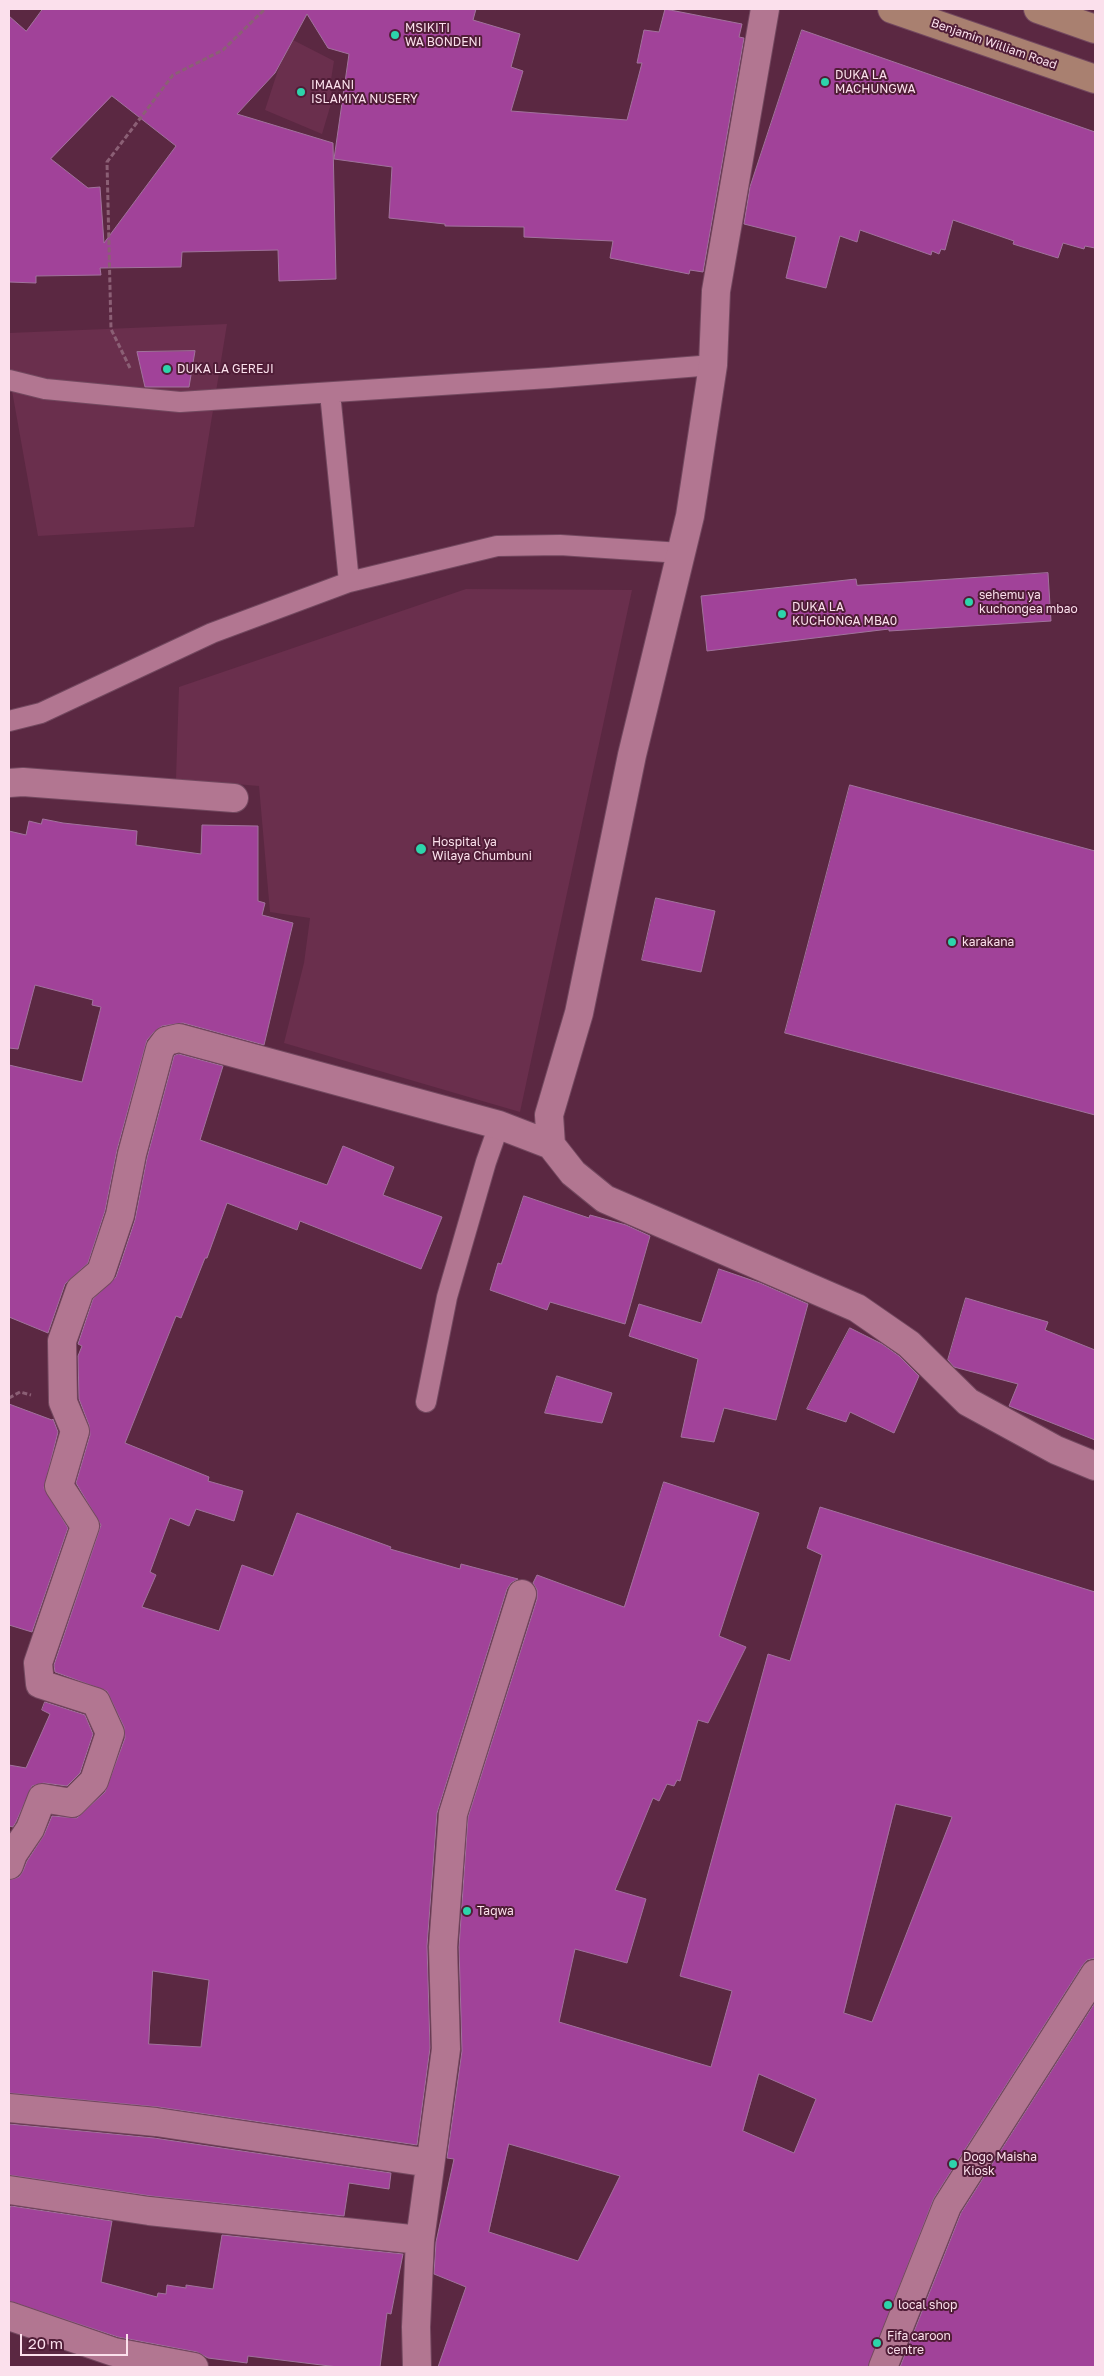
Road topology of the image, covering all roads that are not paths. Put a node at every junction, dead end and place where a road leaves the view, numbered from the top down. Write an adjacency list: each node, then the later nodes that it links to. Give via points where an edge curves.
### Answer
1 (765, 9): 6 (street, via 716,291)
2 (892, 9): 5 (main road, Benjamin William Road)
3 (1038, 9): 4 (main road)
4 (1095, 29)
5 (1095, 79)
6 (713, 365): 8 (lane); 9 (street, via 690,516)
7 (9, 380): 8 (lane, via 45,388 180,402)
8 (330, 392): 10 (lane)
9 (681, 553): 10 (lane, via 560,545 497,546); 15 (street, via 632,755 579,1013 549,1115)
10 (349, 582): 11 (lane, via 212,632 41,712)
11 (9, 722)
12 (9, 783): 13 (street, via 33,782)
13 (234, 798)
14 (499, 1125): 15 (street); 16 (lane, via 447,1297); 19 (street, via 179,1038 166,1041 160,1049 132,1154 120,1215 101,1272 80,1290 62,1341 63,1402 74,1431 59,1486 85,1526 38,1663 40,1684 96,1702 110,1733 94,1781 72,1803 42,1798 30,1829)
15 (551, 1145): 17 (street, via 573,1173 605,1199 857,1308 909,1344 968,1402 1056,1450)
16 (426, 1402)
17 (1095, 1466)
18 (522, 1594): 22 (street, via 453,1814 444,1947 446,2049)
19 (9, 1865)
20 (1095, 1974): 28 (street, via 947,2206)
21 (9, 2108): 22 (street, via 156,2122)
22 (430, 2164): 24 (street)
23 (9, 2190): 24 (street, via 149,2211)
24 (420, 2240): 27 (street)
25 (9, 2316): 26 (street, via 114,2352)
26 (194, 2367)
27 (417, 2367)
28 (883, 2367)

